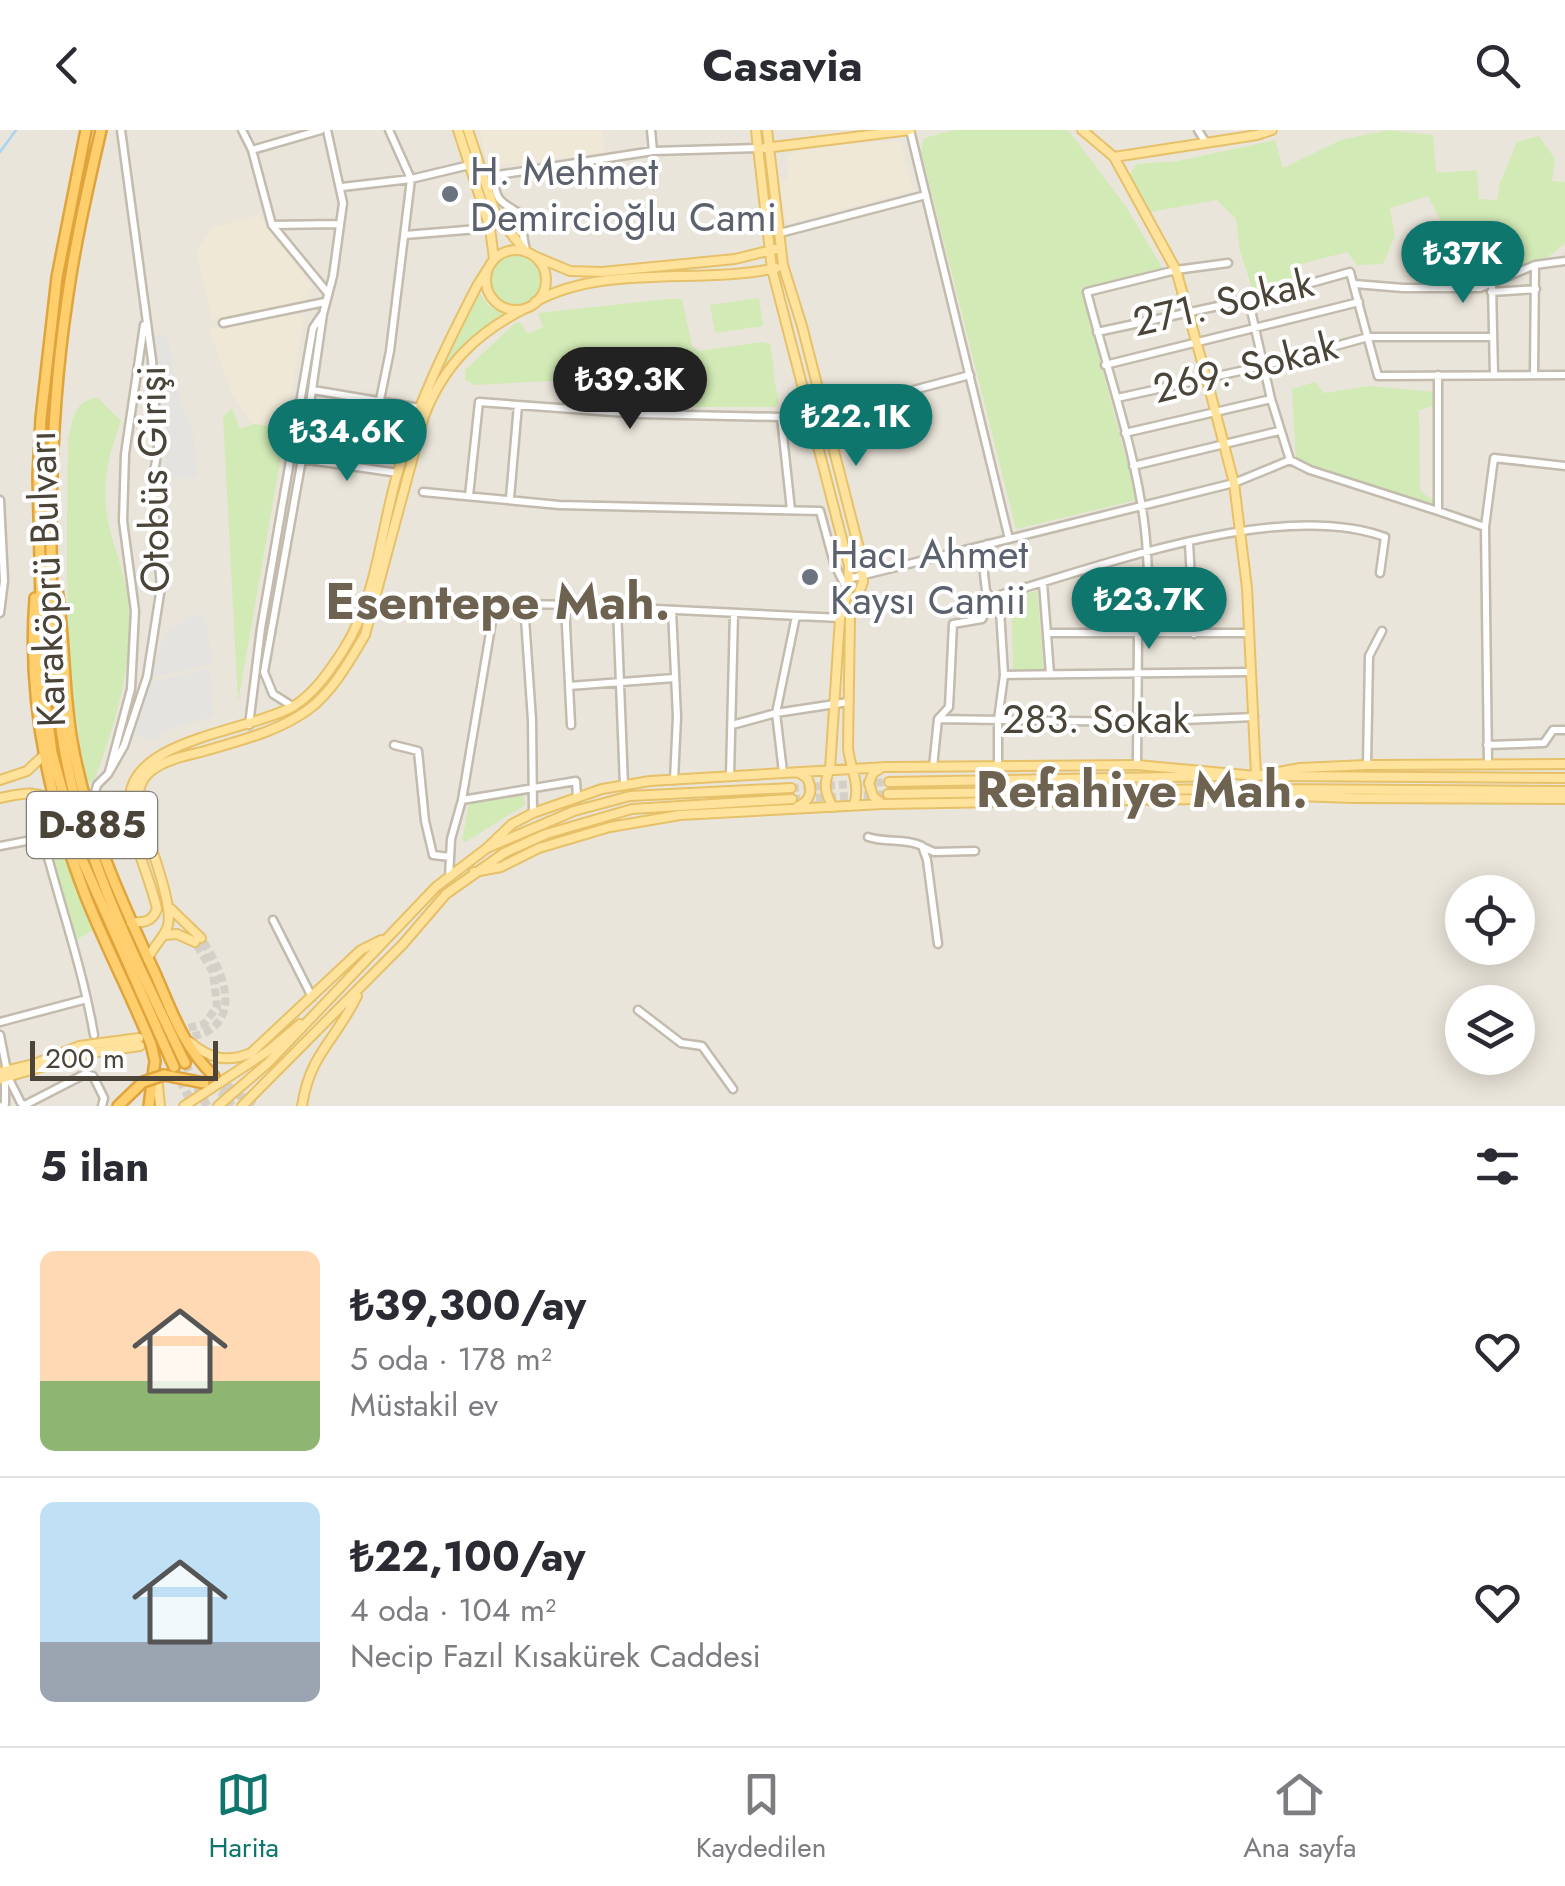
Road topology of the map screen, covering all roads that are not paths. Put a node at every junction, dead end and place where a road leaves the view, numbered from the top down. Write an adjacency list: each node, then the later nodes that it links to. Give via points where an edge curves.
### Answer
1 (86, 130): 101 (highway, Karaköprü Bulvarı / D-885, via 48,346 39,456)
2 (100, 130): 101 (highway, Karaköprü Bulvarı / D-885, via 62,334)
3 (121, 130): 56 (street, Otobüs Girişi)
4 (256, 130): 17 (street)
5 (324, 130): 22 (street); 28 (street)
6 (388, 130): 26 (street)
7 (458, 130): 25 (main road)
8 (468, 130): 25 (main road)
9 (651, 130): 23 (street)
10 (756, 130): 20 (main road)
11 (768, 130): 19 (main road); 21 (main road)
12 (910, 130): 19 (main road); 29 (street)
13 (1082, 130): 24 (main road)
14 (1198, 130): 18 (street)
15 (1272, 130): 16 (main road)
16 (1256, 132): 18 (main road)
17 (243, 133): 22 (street)
18 (1206, 143): 24 (main road)
19 (784, 146): 21 (main road); 27 (main road, via 776,157)
20 (758, 148): 21 (main road); 23 (street); 35 (main road)
21 (769, 148): 27 (main road)
22 (252, 150): 30 (street)
23 (653, 151): 36 (street, via 494,177 501,203 519,213)
24 (1114, 157): 44 (main road)
25 (473, 164): 26 (street); 32 (main road); 36 (main road, via 496,216)
26 (411, 179): 28 (street); 34 (street)
27 (774, 185): 33 (main road)
28 (342, 187): 31 (street)
29 (926, 195): 33 (street); 68 (street)
30 (272, 224): 31 (street); 48 (street)
31 (339, 224): 48 (street)
32 (490, 228): 34 (street); 37 (main road)
33 (780, 233): 35 (main road)
34 (405, 235): 74 (street)
35 (776, 249): 36 (main road, via 602,272 570,271); 41 (main road); 42 (main road)
36 (530, 254): 37 (main road, via 509,250); 51 (main road, via 546,279)
37 (494, 259): 43 (main road)
38 (1565, 261): 40 (street)
39 (1228, 263): 44 (street)
40 (1535, 265): 46 (street); 47 (street)
41 (783, 266): 42 (main road); 78 (main road)
42 (772, 269): 51 (main road, via 601,283 557,290); 105 (main road)
43 (488, 270): 53 (main road, via 491,297 506,308); 76 (main road)
44 (1176, 270): 54 (main road); 59 (street, via 1087,292)
45 (1355, 284): 46 (street); 49 (street, 271. Sokak, via 1350,272); 52 (street)
46 (1492, 288): 47 (street); 61 (street)
47 (1536, 289): 70 (street)
48 (328, 293): 50 (street)
49 (1248, 297): 54 (street, 271. Sokak); 58 (street)
50 (325, 302): 55 (street); 57 (street)
51 (536, 302): 53 (main road)
52 (1359, 302): 58 (street); 60 (street)
53 (524, 308): 76 (main road, via 471,342)
54 (1188, 312): 59 (street, 271. Sokak); 62 (main road)
55 (323, 314): 71 (street); 140 (street, via 313,328)
56 (145, 319): 157 (street, via 122,522 135,612 132,689); 157 (street, Otobüs Girişi, via 157,430 152,485 161,588 146,678)
57 (224, 323)
58 (1256, 328): 62 (street); 64 (street)
59 (1097, 332): 63 (street)
60 (1368, 336): 61 (street, 269. Sokak); 64 (street, 269. Sokak); 65 (street, via 1378,376)
61 (1493, 337): 66 (street)
62 (1196, 343): 63 (street); 69 (main road)
63 (1105, 366): 72 (street)
64 (1263, 366): 69 (street, 269. Sokak); 73 (street)
65 (1438, 375): 66 (street); 94 (street)
66 (1494, 375): 70 (street)
67 (1565, 375): 70 (street)
68 (970, 376): 78 (street); 98 (street)
69 (1206, 376): 72 (street, 269. Sokak); 77 (main road)
70 (1534, 376)
71 (313, 390): 74 (street); 82 (street)
72 (1117, 398): 80 (street)
73 (1271, 399): 77 (street); 79 (street)
74 (380, 400): 76 (street)
75 (518, 405): 89 (street, via 479,402); 90 (street); 93 (street, via 780,416)
76 (422, 408): 86 (main road); 111 (main road)
77 (1215, 411): 80 (street); 81 (main road)
78 (822, 415): 104 (main road)
79 (1280, 431): 81 (street); 83 (street)
80 (1125, 434): 84 (street)
81 (1224, 444): 84 (street); 87 (main road)
82 (302, 459): 86 (street); 134 (street, via 264,672 273,694)
83 (1290, 460): 87 (street); 94 (street)
84 (1134, 466): 92 (street)
85 (1565, 466): 96 (street, via 1494,458)
86 (398, 472): 111 (main road)
87 (1234, 483): 92 (street); 97 (main road)
88 (423, 492): 89 (street)
89 (469, 496): 90 (street)
90 (510, 498): 93 (street)
91 (0, 500): 95 (street)
92 (1142, 505): 98 (street); 102 (street)
93 (791, 510): 107 (street, via 820,511)
94 (1438, 511): 96 (street)
95 (0, 524): 115 (street)
96 (1485, 526): 145 (street)
97 (1239, 530): 99 (street); 103 (street, via 1364,530 1386,538); 121 (main road)
98 (1009, 539): 100 (street)
99 (1189, 543): 102 (street); 124 (street)
100 (988, 544): 104 (street); 108 (street, via 984,574)
101 (45, 546): 146 (highway, D-885, via 32,641); 181 (highway, D-885, via 68,715); 208 (highway, Karaköprü Bulvarı, via 60,722 76,803 109,895); 209 (highway, Karaköprü Bulvarı, via 43,686 64,805 98,901)
102 (1146, 554): 106 (street); 123 (street)
103 (1380, 573)
104 (862, 578): 105 (street); 132 (main road, via 850,617)
105 (848, 579): 107 (main road)
106 (1043, 583): 108 (street); 120 (street)
107 (848, 592): 118 (main road)
108 (993, 598): 128 (street, via 1000,610); 137 (street, via 982,619 953,624 949,707)
109 (524, 604): 110 (street); 113 (street); 165 (street)
110 (565, 605): 112 (street); 131 (street)
111 (369, 606): 113 (street); 134 (main road, via 326,677); 190 (main road, via 365,635 348,665 312,706 278,727 172,760 144,779 138,806)
112 (617, 608): 114 (street); 130 (street)
113 (494, 609): 174 (street)
114 (672, 610): 116 (street); 129 (street)
115 (0, 613)
116 (734, 613): 117 (street); 142 (street)
117 (796, 616): 118 (street); 135 (street)
118 (840, 618): 133 (main road)
119 (1382, 631): 150 (street, via 1369,656)
120 (1049, 633): 122 (street); 127 (street)
121 (1248, 633): 124 (street); 126 (main road)
122 (1138, 634): 123 (street); 125 (street)
123 (1150, 634): 124 (street)
124 (1194, 634)
125 (1138, 672): 126 (street); 127 (street); 139 (street)
126 (1251, 672): 136 (main road)
127 (1050, 674): 128 (street)
128 (1004, 675): 138 (street)
129 (674, 678): 130 (street); 162 (street)
130 (622, 682): 131 (street); 164 (street)
131 (569, 686): 141 (street)
132 (848, 702): 133 (street); 154 (main road)
133 (835, 704): 135 (street); 155 (main road)
134 (292, 706): 140 (main road)
135 (776, 713): 142 (street); 156 (street)
136 (1254, 717): 139 (street, 283. Sokak); 159 (main road)
137 (938, 719): 138 (street, 283. Sokak); 153 (street)
138 (998, 720): 139 (street, 283. Sokak); 152 (street)
139 (1136, 722): 149 (street)
140 (248, 725): 192 (main road, via 168,750 135,777 131,815 157,909 147,922)
141 (570, 725)
142 (732, 725): 158 (street)
143 (1565, 730): 145 (street, via 1553,730 1544,743)
144 (394, 745): 188 (street, via 418,752 433,855)
145 (1488, 745): 147 (street)
146 (44, 756): 161 (main road, via 28,771); 175 (highway, D-885)
147 (1488, 764): 148 (main road); 150 (main road)
148 (1565, 764)
149 (1137, 765): 152 (main road); 159 (main road)
150 (1367, 765): 159 (main road)
151 (886, 766): 153 (main road); 154 (main road); 177 (main road, via 868,783)
152 (998, 766): 153 (main road)
153 (932, 767)
154 (850, 768): 155 (main road); 178 (main road)
155 (830, 769): 156 (main road); 179 (main road, via 826,794)
156 (788, 772): 158 (main road); 176 (main road, via 810,784 808,801)
157 (108, 774): 181 (street, Otobüs Girişi, via 97,785)
158 (730, 776): 162 (main road)
159 (1256, 776): 160 (main road); 163 (main road)
160 (1565, 778)
161 (0, 780)
162 (674, 780): 164 (main road)
163 (889, 782)
164 (624, 785): 171 (main road)
165 (530, 786): 171 (street, via 576,781); 174 (street); 180 (street)
166 (790, 788): 186 (main road, via 630,796 540,823)
167 (1242, 789): 168 (main road); 170 (main road); 173 (main road, via 1354,798); 177 (main road, via 1199,798)
168 (1565, 791)
169 (32, 793): 172 (main road); 175 (main road); 183 (street)
170 (888, 794)
171 (576, 797): 180 (main road)
172 (0, 798)
173 (1565, 799)
174 (462, 800): 188 (street)
175 (54, 802): 207 (highway, D-885)
176 (793, 804): 179 (main road); 197 (main road, via 660,806 524,843 446,894)
177 (883, 804): 178 (main road)
178 (854, 805): 179 (main road)
179 (833, 806)
180 (533, 812): 186 (main road)
181 (90, 816): 192 (highway, D-885)
182 (868, 837): 185 (street)
183 (42, 838): 184 (street); 199 (street)
184 (0, 846)
185 (922, 846): 187 (street); 195 (street)
186 (487, 848): 189 (main road)
187 (974, 851)
188 (450, 857): 189 (street)
189 (449, 877): 194 (main road)
190 (170, 908): 193 (main road); 193 (main road, via 198,940)
191 (272, 920): 198 (street)
192 (131, 922): 196 (highway, D-885)
193 (165, 935): 196 (main road)
194 (390, 935): 198 (main road, via 362,950); 201 (main road)
195 (938, 944)
196 (148, 959): 203 (highway, D-885)
197 (361, 987): 221 (main road); 222 (main road, via 309,1071)
198 (312, 996): 203 (main road, via 258,1048 236,1058 204,1054)
199 (88, 998): 202 (street); 205 (street)
200 (638, 1010): 213 (street, via 682,1043 702,1046)
201 (312, 1016): 219 (main road); 220 (main road)
202 (0, 1022)
203 (180, 1032): 211 (highway, D-885)
204 (0, 1035): 210 (street)
205 (94, 1035)
206 (139, 1042): 210 (main road)
207 (155, 1061): 217 (highway, D-885); 218 (main road)
208 (185, 1062)
209 (174, 1067)
210 (4, 1075): 214 (street); 215 (street, via 26,1105 85,1074 93,1076)
211 (214, 1076)
212 (204, 1083): 216 (highway, bridge, via 164,1075 143,1082)
213 (733, 1090)
214 (2, 1106)
215 (102, 1106)
216 (118, 1106)
217 (149, 1106)
218 (160, 1106)
219 (184, 1106)
220 (218, 1106)
221 (242, 1106)
222 (302, 1106)

